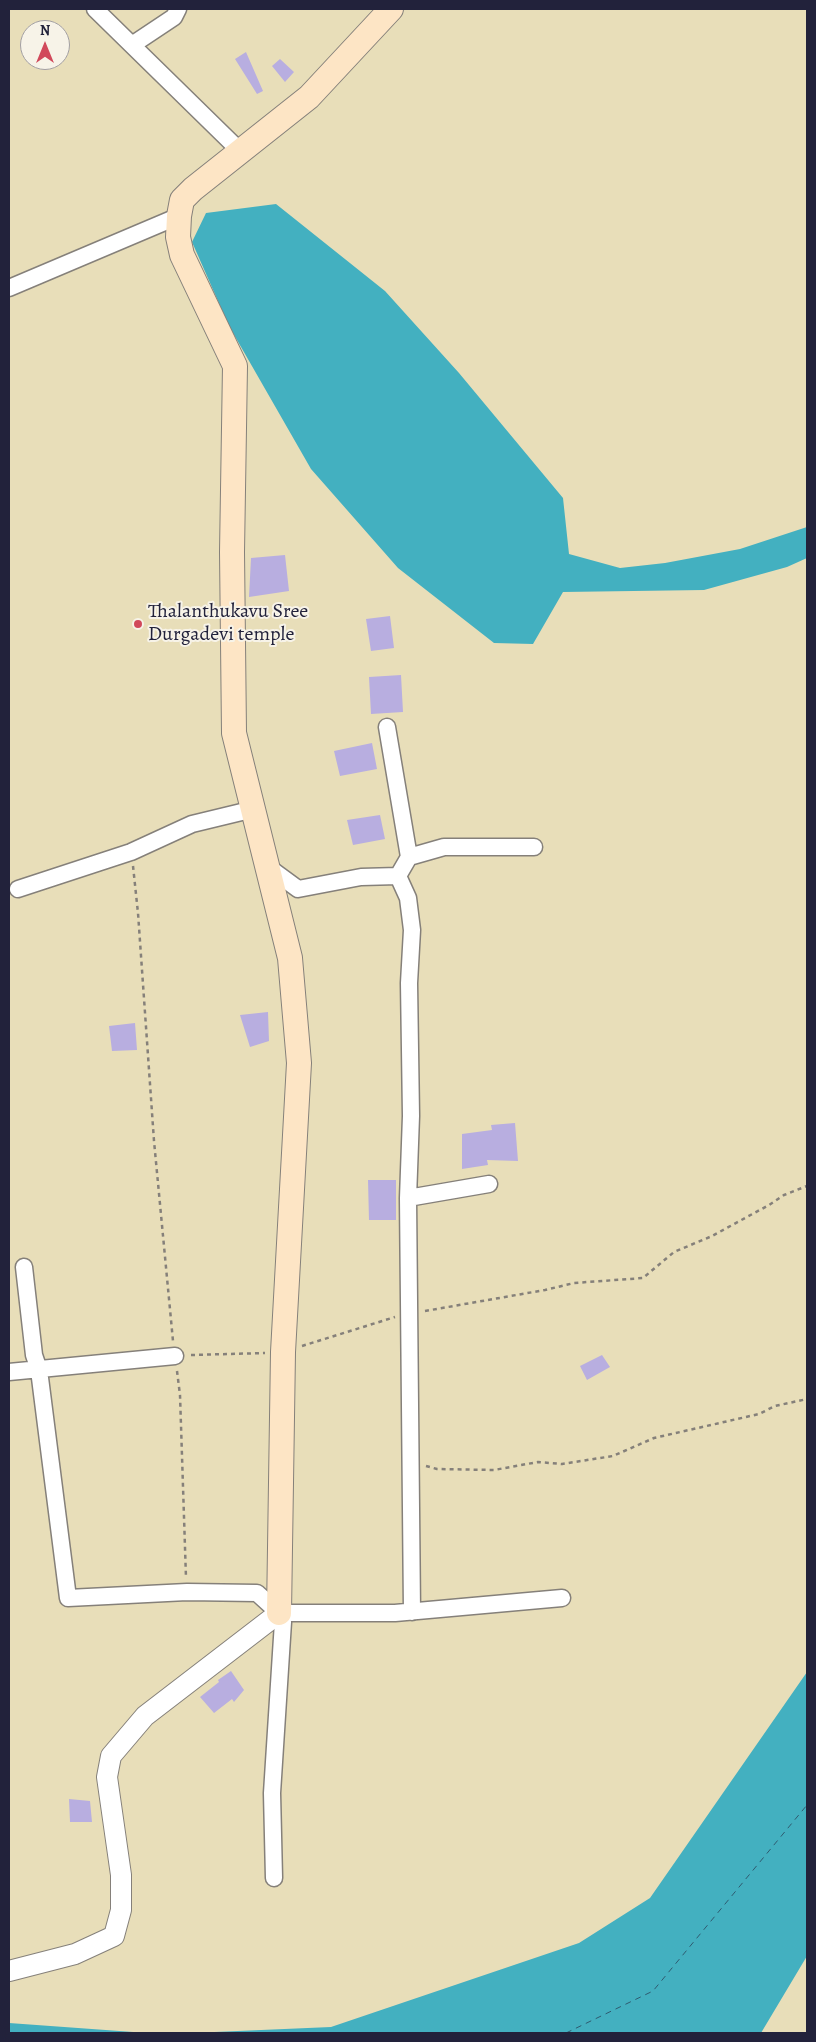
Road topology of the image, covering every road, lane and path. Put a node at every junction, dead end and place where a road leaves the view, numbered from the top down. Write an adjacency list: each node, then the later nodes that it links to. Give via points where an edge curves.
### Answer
1 (95, 9): 4 (street)
2 (178, 9): 4 (street, via 174,17)
3 (391, 9): 5 (main road, via 309,97)
4 (132, 45): 5 (street)
5 (240, 151): 6 (main road, via 182,200)
6 (179, 216): 7 (street); 9 (main road, via 178,237 182,254 234,366 234,732)
7 (9, 288)
8 (387, 727): 12 (street)
9 (254, 810): 11 (street, via 192,824); 13 (main road)
10 (534, 847): 12 (street, via 444,847)
11 (131, 852): 15 (street); 21 (path)
12 (408, 857): 14 (street)
13 (268, 867): 14 (street, via 298,889 360,878); 29 (main road, via 290,958 298,1063 283,1352)
14 (398, 876): 18 (street, via 408,898 412,930 408,984 411,1116)
15 (18, 889)
16 (489, 1184): 18 (street)
17 (807, 1186): 20 (path, via 784,1195 712,1236 674,1252 644,1278 574,1283)
18 (408, 1198): 20 (street)
19 (24, 1267): 22 (street, via 34,1355)
20 (410, 1313): 25 (street)
21 (175, 1356): 22 (street); 26 (path, via 180,1395)
22 (39, 1370): 23 (street); 26 (street, via 68,1598)
23 (9, 1372)
24 (807, 1399): 25 (path, via 775,1406 759,1414 654,1438 613,1456 562,1464 538,1462 494,1470 437,1469)
25 (410, 1461): 28 (street)
26 (187, 1592): 29 (street, via 257,1593)
27 (562, 1598): 28 (street)
28 (412, 1612): 29 (street)
29 (279, 1613): 30 (street, via 283,1622 272,1793); 31 (street, via 144,1716 111,1756 107,1777 121,1875 121,1910 114,1936 75,1954)
30 (274, 1878)
31 (9, 1971)

